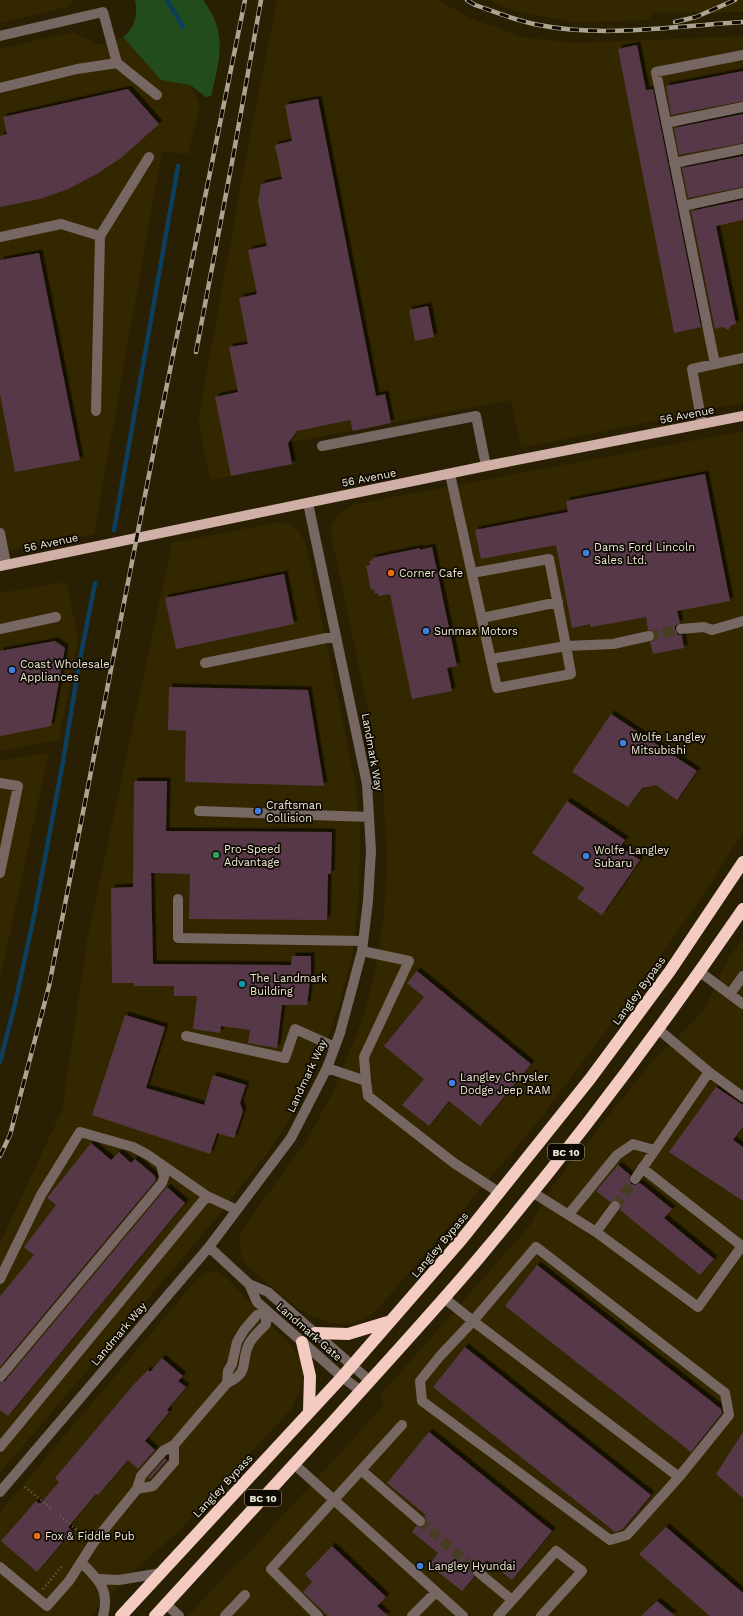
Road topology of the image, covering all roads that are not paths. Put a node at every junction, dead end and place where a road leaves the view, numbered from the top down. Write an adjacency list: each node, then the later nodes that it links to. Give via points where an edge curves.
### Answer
1 (0, 36): 3 (street, via 103,12)
2 (743, 55): 7 (street, via 656,72)
3 (117, 63): 4 (street, via 76,69); 5 (street)
4 (0, 88)
5 (156, 95)
6 (743, 108): 7 (street)
7 (666, 123): 10 (street)
8 (743, 149): 10 (street)
9 (149, 157): 13 (street)
10 (674, 163): 12 (street)
11 (743, 193): 12 (street)
12 (683, 206): 16 (street)
13 (100, 236): 14 (street, via 61,224); 17 (street)
14 (0, 237)
15 (743, 358): 16 (street)
16 (715, 364): 19 (street, via 692,369)
17 (96, 411)
18 (743, 416): 19 (main road, 56 Avenue)
19 (702, 424): 21 (main road, 56 Avenue)
20 (322, 446): 21 (street, via 476,416)
21 (486, 466): 22 (main road, 56 Avenue)
22 (450, 474): 23 (main road, 56 Avenue); 26 (street)
23 (308, 503): 25 (main road, 56 Avenue); 33 (street, Landmark Way)
24 (0, 533): 25 (street)
25 (3, 565)
26 (472, 573): 27 (street, via 549,559); 29 (street)
27 (558, 602): 29 (street); 35 (street)
28 (56, 617): 31 (street)
29 (482, 618): 36 (street)
30 (743, 621): 32 (street, via 712,630 704,627)
31 (0, 629)
32 (681, 629)
33 (336, 636): 37 (street); 40 (street, Landmark Way, via 367,784)
34 (649, 636): 35 (street, via 613,644)
35 (566, 646): 36 (street); 36 (street, via 571,674 497,688)
36 (491, 659)
37 (205, 663)
38 (0, 783): 42 (street, via 18,786)
39 (199, 811): 40 (street)
40 (369, 817): 45 (street, Landmark Way, via 371,851)
41 (743, 862): 62 (highway, Langley Bypass / BC 10, via 666,977)
42 (0, 873)
43 (178, 899): 45 (street, via 178,938)
44 (743, 909): 46 (highway, BC 10)
45 (363, 946): 52 (street, Landmark Way); 55 (street, via 409,961 364,1057)
46 (700, 972): 48 (street); 50 (highway, BC 10)
47 (743, 976): 48 (street)
48 (730, 994): 49 (street)
49 (743, 1004)
50 (658, 1029): 54 (street); 61 (highway, BC 10, via 575,1140)
51 (186, 1036): 52 (street, via 285,1058 295,1029)
52 (335, 1047): 53 (street, Landmark Way)
53 (327, 1068): 55 (street); 65 (street, Landmark Way, via 291,1138)
54 (709, 1072): 56 (street); 57 (street)
55 (366, 1081): 62 (street, via 368,1096 454,1163)
56 (743, 1097)
57 (654, 1150): 59 (street); 66 (street, via 633,1144 617,1155)
58 (161, 1164): 63 (street); 69 (street, via 133,1147 80,1132 41,1195); 78 (street, via 164,1177 162,1183)
59 (642, 1168): 60 (street); 67 (street, via 742,1246 698,1307)
60 (635, 1178)
61 (532, 1192): 66 (street); 71 (highway, BC 10)
62 (500, 1193): 73 (highway, Langley Bypass / BC 10)
63 (207, 1196): 65 (street); 85 (street)
64 (615, 1206): 67 (street)
65 (236, 1210): 68 (street, Landmark Way)
66 (570, 1214): 67 (street)
67 (596, 1232)
68 (209, 1247): 70 (street, Landmark Gate); 90 (street, Landmark Way)
69 (0, 1279)
70 (249, 1284): 72 (street, Landmark Gate, via 257,1302); 75 (street, Landmark Gate, via 268,1292)
71 (444, 1298): 74 (street); 80 (highway, BC 10)
72 (266, 1310): 76 (street, Landmark Gate); 84 (street, via 266,1324 249,1343 242,1372 227,1383)
73 (392, 1320): 75 (highway, via 348,1334); 77 (highway, Langley Bypass / BC 10)
74 (473, 1321): 88 (street); 88 (street, via 420,1381 422,1401 610,1540 627,1535); 88 (street, via 536,1247 725,1394 729,1415)
75 (315, 1333): 77 (street, Landmark Gate)
76 (302, 1342): 79 (street, Landmark Gate); 82 (highway, via 310,1376)
77 (352, 1365): 79 (highway, Langley Bypass / BC 10); 80 (street, Landmark Gate)
78 (0, 1377)
79 (342, 1377): 81 (street, Landmark Gate); 82 (highway, Langley Bypass / BC 10)
80 (370, 1380): 81 (highway, BC 10)
81 (361, 1391): 86 (highway, BC 10)
82 (309, 1411): 96 (highway, Langley Bypass / BC 10)
83 (402, 1425): 87 (street)
84 (174, 1446): 89 (street, via 163,1451 141,1476); 89 (street, via 174,1462 153,1486)
85 (0, 1447)
86 (294, 1464): 91 (street); 101 (highway, BC 10)
87 (361, 1470): 91 (street); 92 (street)
88 (679, 1477)
89 (137, 1489): 93 (street, via 94,1542)
90 (0, 1492)
91 (334, 1500): 98 (street); 107 (street, via 271,1569)
92 (420, 1521)
93 (82, 1563): 94 (street, via 47,1606); 97 (street)
94 (0, 1566)
95 (478, 1572): 100 (street)
96 (161, 1573): 97 (street, via 119,1580); 103 (highway, Langley Bypass / BC 10)
97 (99, 1579): 102 (street, via 105,1594)
98 (436, 1592): 108 (street); 109 (street)
99 (245, 1595): 106 (street)
100 (512, 1600): 110 (street); 111 (street, via 556,1551 582,1571)
101 (166, 1604): 104 (highway, BC 10); 105 (street)
102 (103, 1616)
103 (121, 1616)
104 (155, 1616)
105 (179, 1616)
106 (225, 1616)
107 (318, 1616)
108 (412, 1616)
109 (463, 1616)
110 (498, 1616)
111 (541, 1616)

